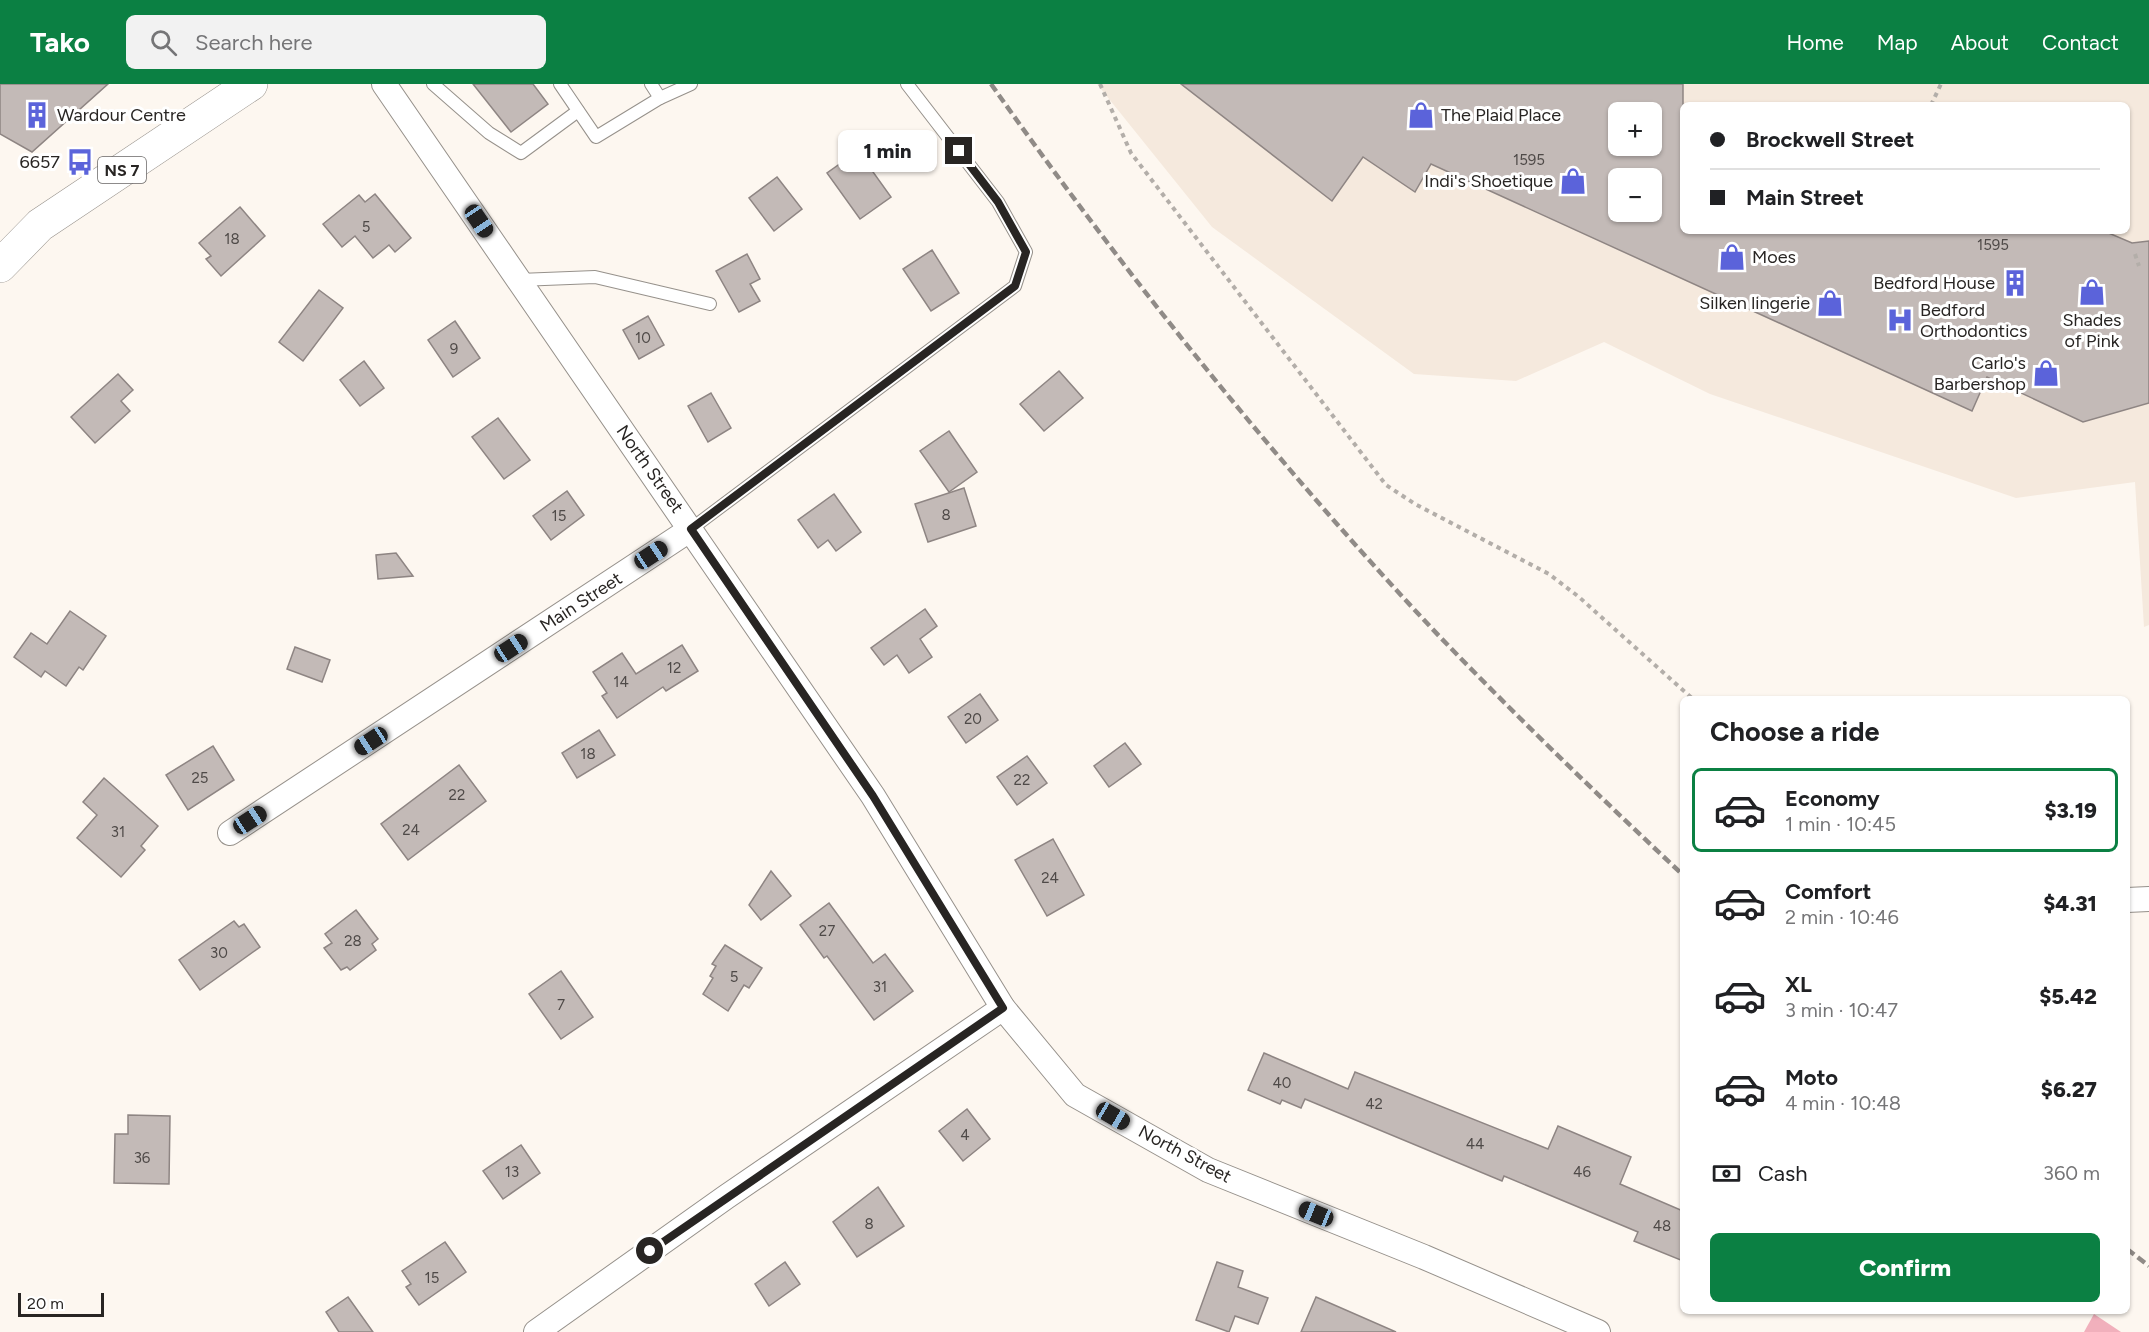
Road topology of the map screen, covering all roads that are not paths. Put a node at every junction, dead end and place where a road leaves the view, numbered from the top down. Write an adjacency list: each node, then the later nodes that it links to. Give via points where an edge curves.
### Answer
1 (251, 84): 10 (main road, NS 7, via 40,225)
2 (384, 84): 11 (street, North Street)
3 (434, 84): 9 (lane, via 489,133 520,153)
4 (560, 84): 9 (lane)
5 (651, 84): 8 (lane)
6 (691, 84): 8 (lane)
7 (907, 84): 13 (lane, Main Street, via 998,202 1026,252 1015,286)
8 (660, 98): 9 (lane, via 596,137)
9 (578, 111)
10 (0, 266)
11 (519, 280): 12 (lane, via 595,277); 13 (street, North Street)
12 (710, 304)
13 (691, 529): 14 (street, Main Street); 17 (street, North Street, via 873,796)
14 (231, 833)
15 (2149, 899): 16 (street)
16 (2130, 900)
17 (1003, 1008): 18 (street); 19 (street, North Street, via 1075,1095 1208,1170)
18 (536, 1332)
19 (1598, 1332)

